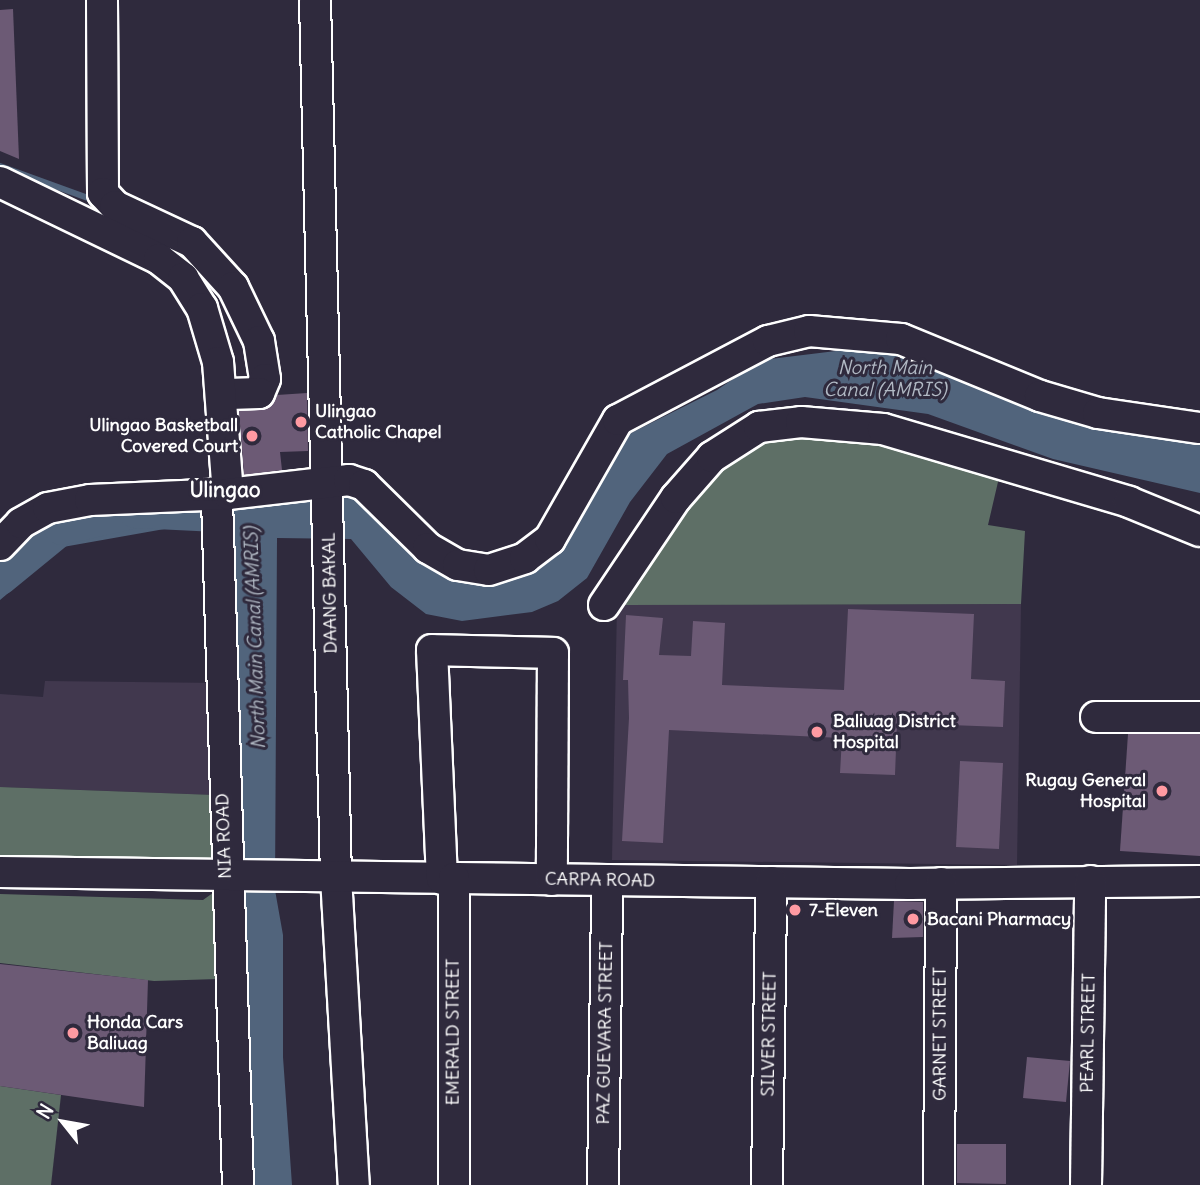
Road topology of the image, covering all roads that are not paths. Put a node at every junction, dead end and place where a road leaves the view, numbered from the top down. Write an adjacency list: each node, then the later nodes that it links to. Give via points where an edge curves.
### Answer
1 (102, 0): 4 (street, via 103,193 115,206 192,242 233,287 259,341 265,379 259,393)
2 (315, 0): 6 (street, DAANG BAKAL)
3 (0, 182): 4 (street, NIA ROAD, via 138,248 183,278 202,308 218,362)
4 (221, 394): 7 (street, NIA ROAD)
5 (1200, 428): 6 (street, via 1075,407 901,339 809,331 757,347 618,420 550,539 525,558 489,570 458,565 428,548 364,485)
6 (328, 488): 7 (street); 15 (street, DAANG BAKAL)
7 (221, 504): 9 (street, via 103,499 48,509 21,523); 14 (street, NIA ROAD)
8 (1200, 531): 10 (street, via 1129,502 883,429 801,422 759,427 712,457 676,498)
9 (0, 545)
10 (604, 605)
11 (1097, 717): 12 (street)
12 (1200, 717)
13 (0, 872): 14 (street, CARPA ROAD)
14 (229, 872): 15 (street, CARPA ROAD); 23 (street, NIA ROAD)
15 (336, 877): 16 (street, CARPA ROAD); 24 (street, DAANG BAKAL)
16 (448, 878): 17 (street, CARPA ROAD); 17 (street, EMERALD STREET, via 432,650 553,653); 25 (street, EMERALD STREET)
17 (552, 880): 18 (street, CARPA ROAD)
18 (607, 880): 21 (street, CARPA ROAD); 26 (street, PAZ GUEVARA STREET)
19 (1200, 880): 20 (street, CARPA ROAD)
20 (1090, 881): 22 (street, CARPA ROAD); 29 (street, PEARL STREET)
21 (771, 882): 22 (street, CARPA ROAD); 27 (street, SILVER STREET)
22 (941, 883): 28 (street, GARNET STREET)
23 (238, 1185)
24 (354, 1185)
25 (454, 1185)
26 (603, 1185)
27 (767, 1185)
28 (939, 1185)
29 (1086, 1185)

